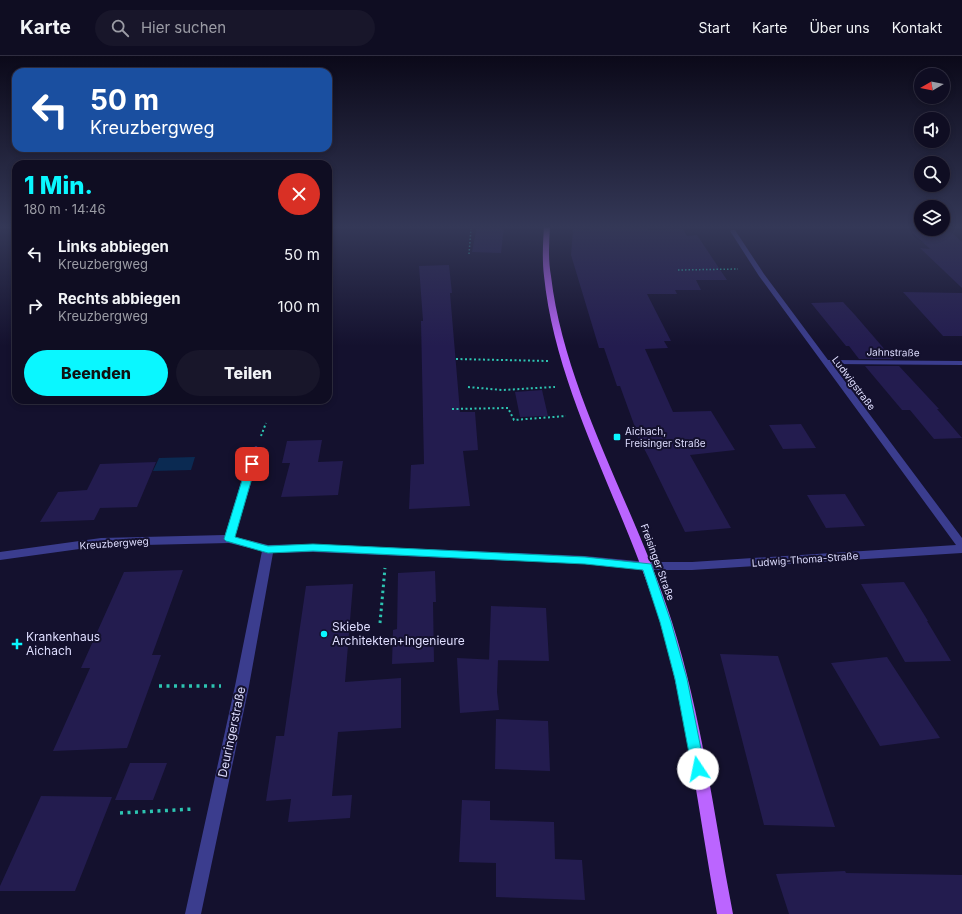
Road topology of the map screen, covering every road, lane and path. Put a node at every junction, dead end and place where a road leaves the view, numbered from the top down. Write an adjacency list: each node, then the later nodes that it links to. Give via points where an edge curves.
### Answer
1 (546, 266): 6 (main road, Freisinger Straße, via 550,302)
2 (755, 266): 3 (street, Ludwigstraße)
3 (757, 269): 4 (path); 7 (street, Ludwigstraße)
4 (678, 270)
5 (456, 359): 6 (path, via 537,362)
6 (566, 360): 9 (main road, Freisinger Straße)
7 (824, 362): 8 (street, Jahnstraße); 15 (street, Ludwigstraße)
8 (962, 363)
9 (574, 386): 10 (path, via 502,390); 12 (main road, Freisinger Straße)
10 (468, 387)
11 (452, 410): 12 (path, via 508,408 514,420)
12 (585, 414): 20 (main road, Freisinger Straße)
13 (256, 449): 14 (street)
14 (229, 539): 16 (street, Kreuzbergweg); 19 (street, Kreuzbergweg, via 101,542)
15 (962, 546)
16 (268, 549): 18 (street, Kreuzbergweg); 23 (street, Deuringerstraße)
17 (962, 549): 20 (street, Ludwig-Thoma-Straße, via 692,566)
18 (386, 551): 20 (street, Kreuzbergweg, via 585,560); 21 (path)
19 (0, 556)
20 (647, 566): 27 (main road, Freisinger Straße, via 666,622 681,679)
21 (380, 623)
22 (159, 686): 23 (path)
23 (242, 686): 24 (street, Deuringerstraße)
24 (215, 808): 25 (path); 26 (street, Deuringerstraße)
25 (120, 812)
26 (193, 914)
27 (725, 914)

